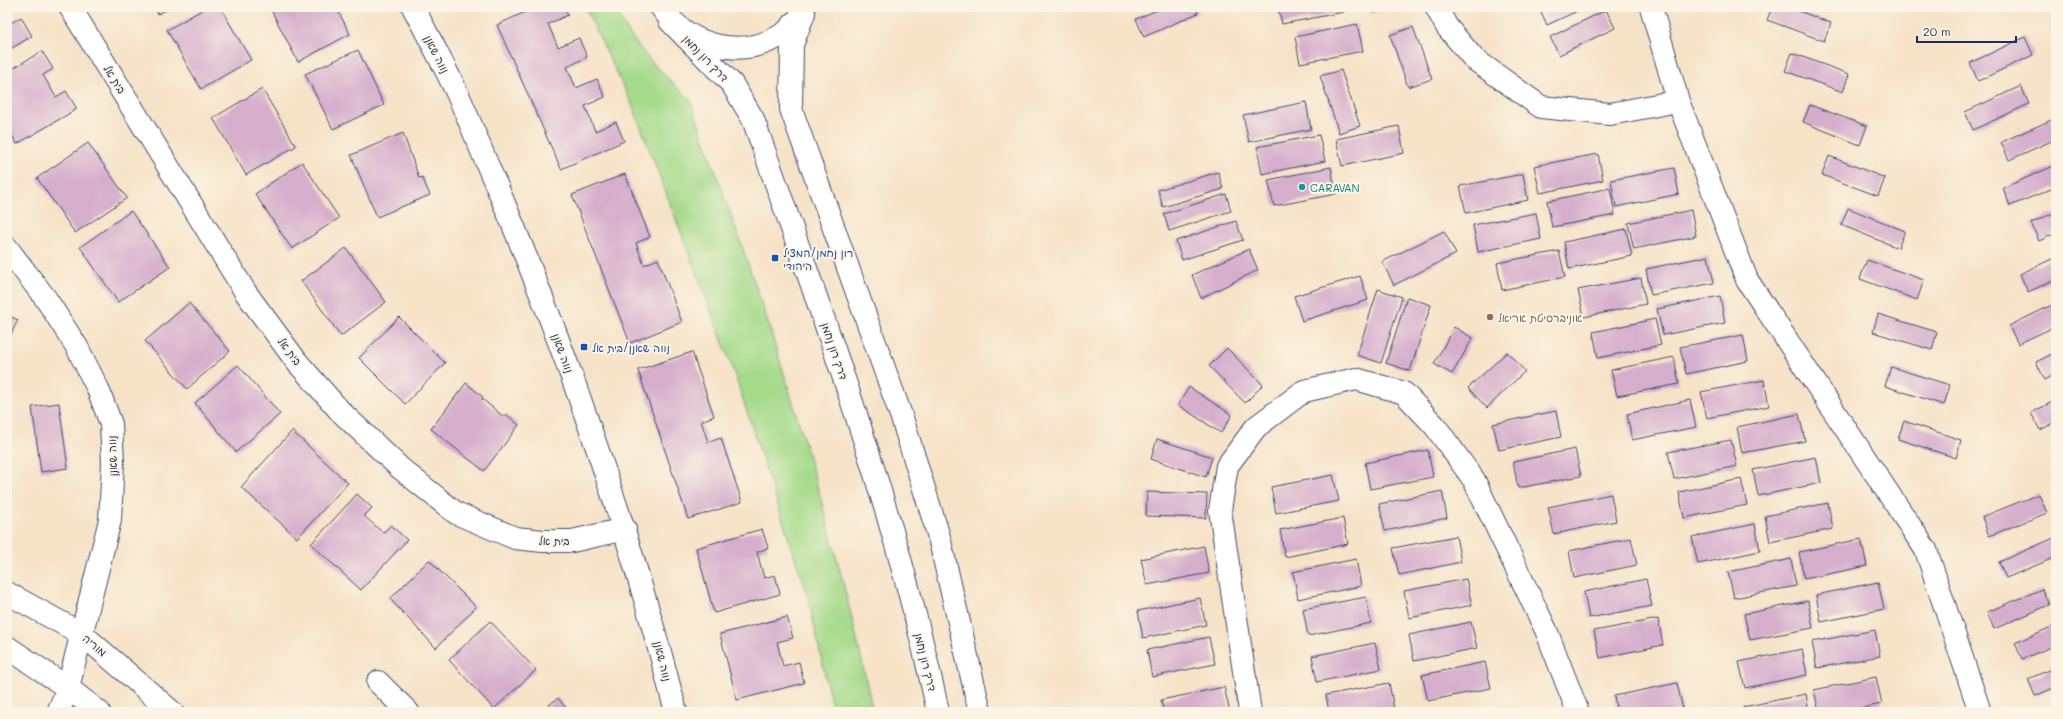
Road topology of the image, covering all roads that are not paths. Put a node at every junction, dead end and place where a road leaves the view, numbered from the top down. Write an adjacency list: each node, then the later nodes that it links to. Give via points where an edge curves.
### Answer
1 (70, 7): 9 (street, בית אל, via 246,293 297,362 340,411 400,468 456,513 515,538 572,541)
2 (413, 7): 9 (street, נווה שאנן, via 458,95 533,271)
3 (1436, 7): 7 (street, via 1447,27 1474,59 1541,107 1610,114)
4 (1651, 7): 7 (street)
5 (806, 10): 6 (street, via 786,31 764,44 739,49 714,46 690,37); 21 (street, via 792,45 792,109 902,418 939,537)
6 (666, 14): 20 (street, דרך רון נחמן, via 732,84 753,118 861,429 898,553)
7 (1678, 101): 24 (street, via 1747,280 1926,550)
8 (7, 248): 11 (street, נווה שאנן, via 46,299 77,347 98,389 110,424 113,462 110,520)
9 (625, 529): 19 (street, נווה שאנן)
10 (7, 593): 11 (street, מוריה)
11 (82, 634): 14 (street, נווה שאנן); 17 (street, מוריה)
12 (7, 647): 14 (street)
13 (378, 682): 18 (street)
14 (68, 688): 15 (street, נווה שאנן); 16 (street)
15 (58, 712)
16 (99, 712)
17 (172, 712)
18 (408, 712)
19 (676, 712)
20 (938, 712)
21 (980, 712)
22 (1250, 712): 23 (street, via 1220,510 1228,466 1256,427 1304,391 1356,379 1404,393 1435,426 1474,480 1546,630)
23 (1578, 712)
24 (1980, 712)

